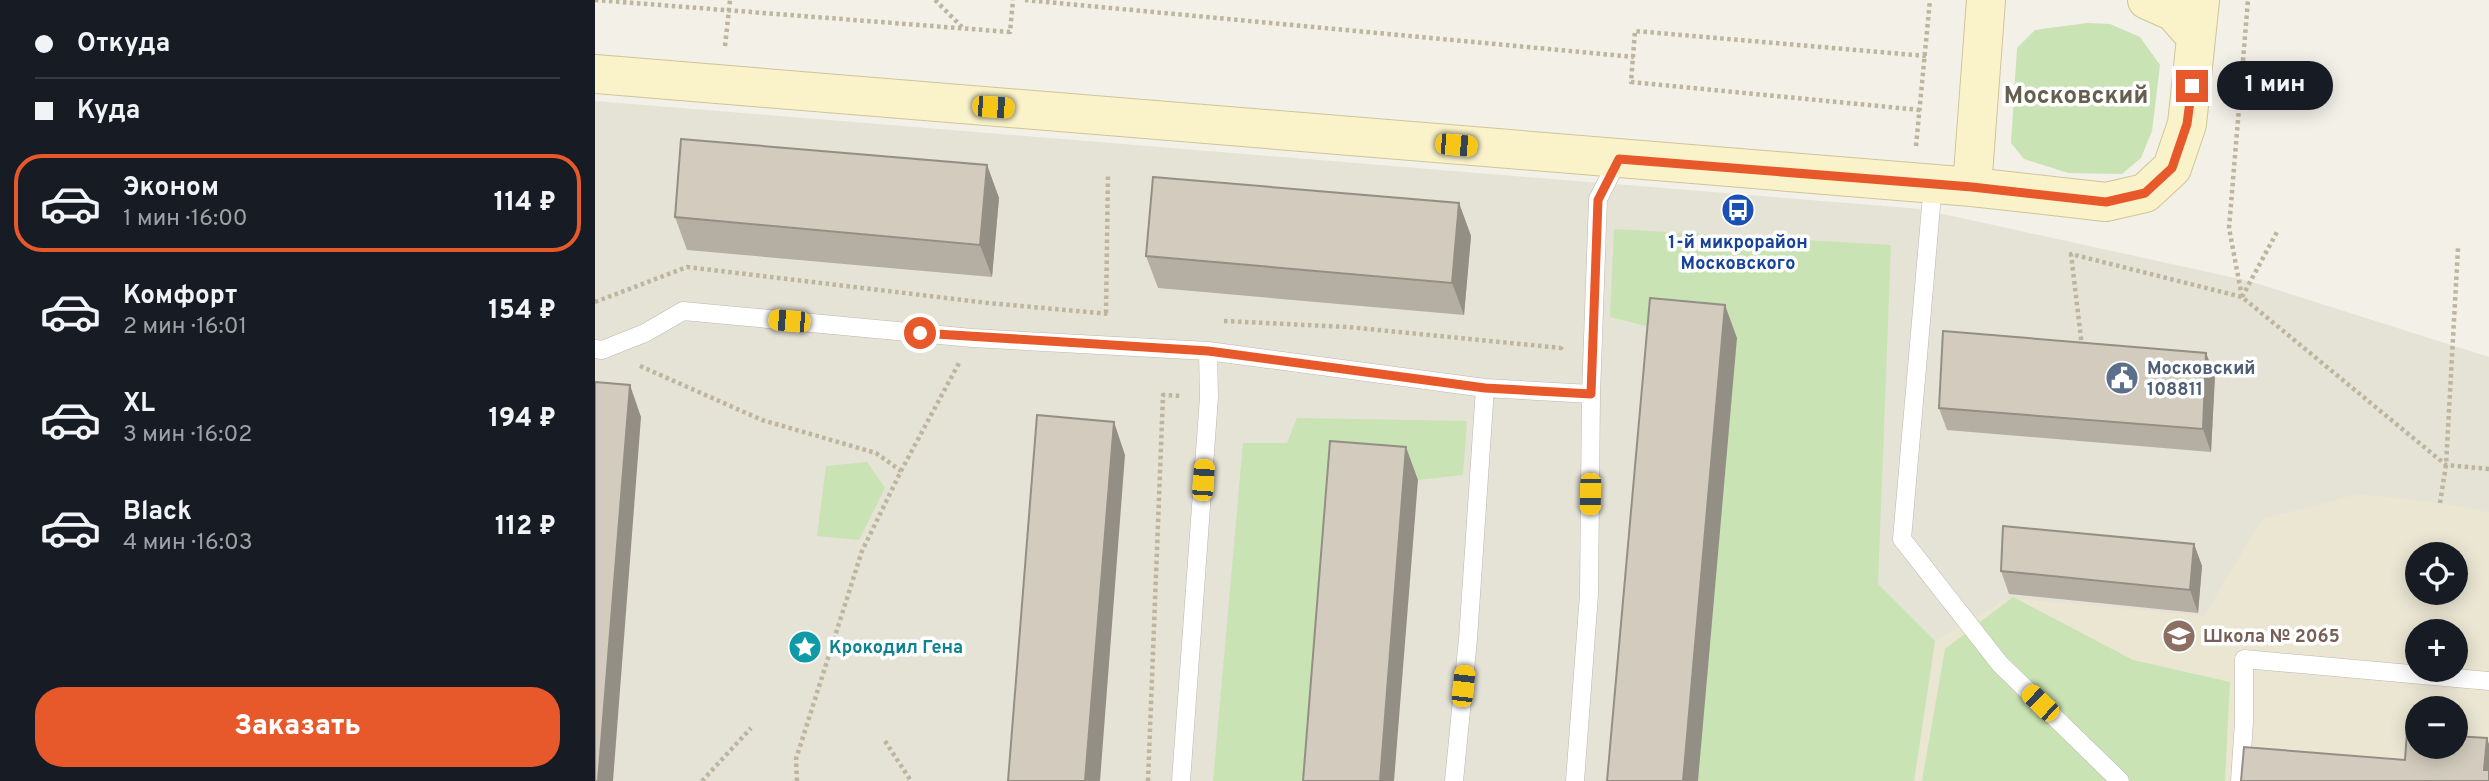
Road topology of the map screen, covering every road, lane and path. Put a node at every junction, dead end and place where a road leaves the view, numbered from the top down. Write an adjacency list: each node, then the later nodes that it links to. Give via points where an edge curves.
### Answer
1 (596, 0): 10 (path)
2 (935, 0): 10 (path)
3 (1013, 0): 10 (path, via 1010,32)
4 (1025, 0): 12 (path)
5 (1930, 0): 11 (path)
6 (1986, 0): 18 (street)
7 (2147, 0): 9 (street)
8 (2248, 0): 21 (path, via 2229,228)
9 (2197, 18): 18 (street, via 2187,124 2172,168 2145,193 2106,202)
10 (962, 28)
11 (1926, 56): 12 (path, via 1635,31); 14 (path)
12 (1634, 57): 14 (path, via 1631,82)
13 (595, 74): 15 (street)
14 (1920, 110): 17 (path)
15 (1619, 159): 17 (street); 33 (lane, via 1598,200)
16 (1108, 173): 24 (path)
17 (1922, 183): 18 (street); 49 (lane, via 1902,538 2000,664)
18 (1972, 187)
19 (2277, 232): 21 (path)
20 (2458, 248): 35 (path)
21 (2242, 298): 31 (path, via 2071,254); 35 (path)
22 (595, 302): 23 (path, via 687,267)
23 (988, 303): 24 (path); 28 (path)
24 (1106, 313): 25 (path)
25 (1118, 314)
26 (1218, 321): 27 (path, via 1348,327 1561,348)
27 (1562, 335)
28 (972, 338): 29 (lane, via 684,311 645,333); 30 (lane); 37 (path)
29 (598, 350): 37 (path, via 762,420 876,453)
30 (1208, 351): 32 (lane); 34 (lane)
31 (2082, 351)
32 (1485, 388): 33 (lane); 47 (lane)
33 (1591, 394): 48 (lane, via 1589,594)
34 (1209, 397): 45 (path, via 1163,395); 46 (lane)
35 (2446, 465): 36 (path); 38 (path)
36 (2489, 469)
37 (901, 471): 43 (path, via 862,551 796,759)
38 (2439, 503)
39 (2489, 681): 50 (lane, via 2244,660)
40 (751, 728): 42 (path)
41 (885, 741): 44 (path)
42 (702, 781)
43 (797, 781)
44 (911, 781)
45 (1148, 781)
46 (1181, 781)
47 (1454, 781)
48 (1575, 781)
49 (2120, 781)
50 (2240, 781)

